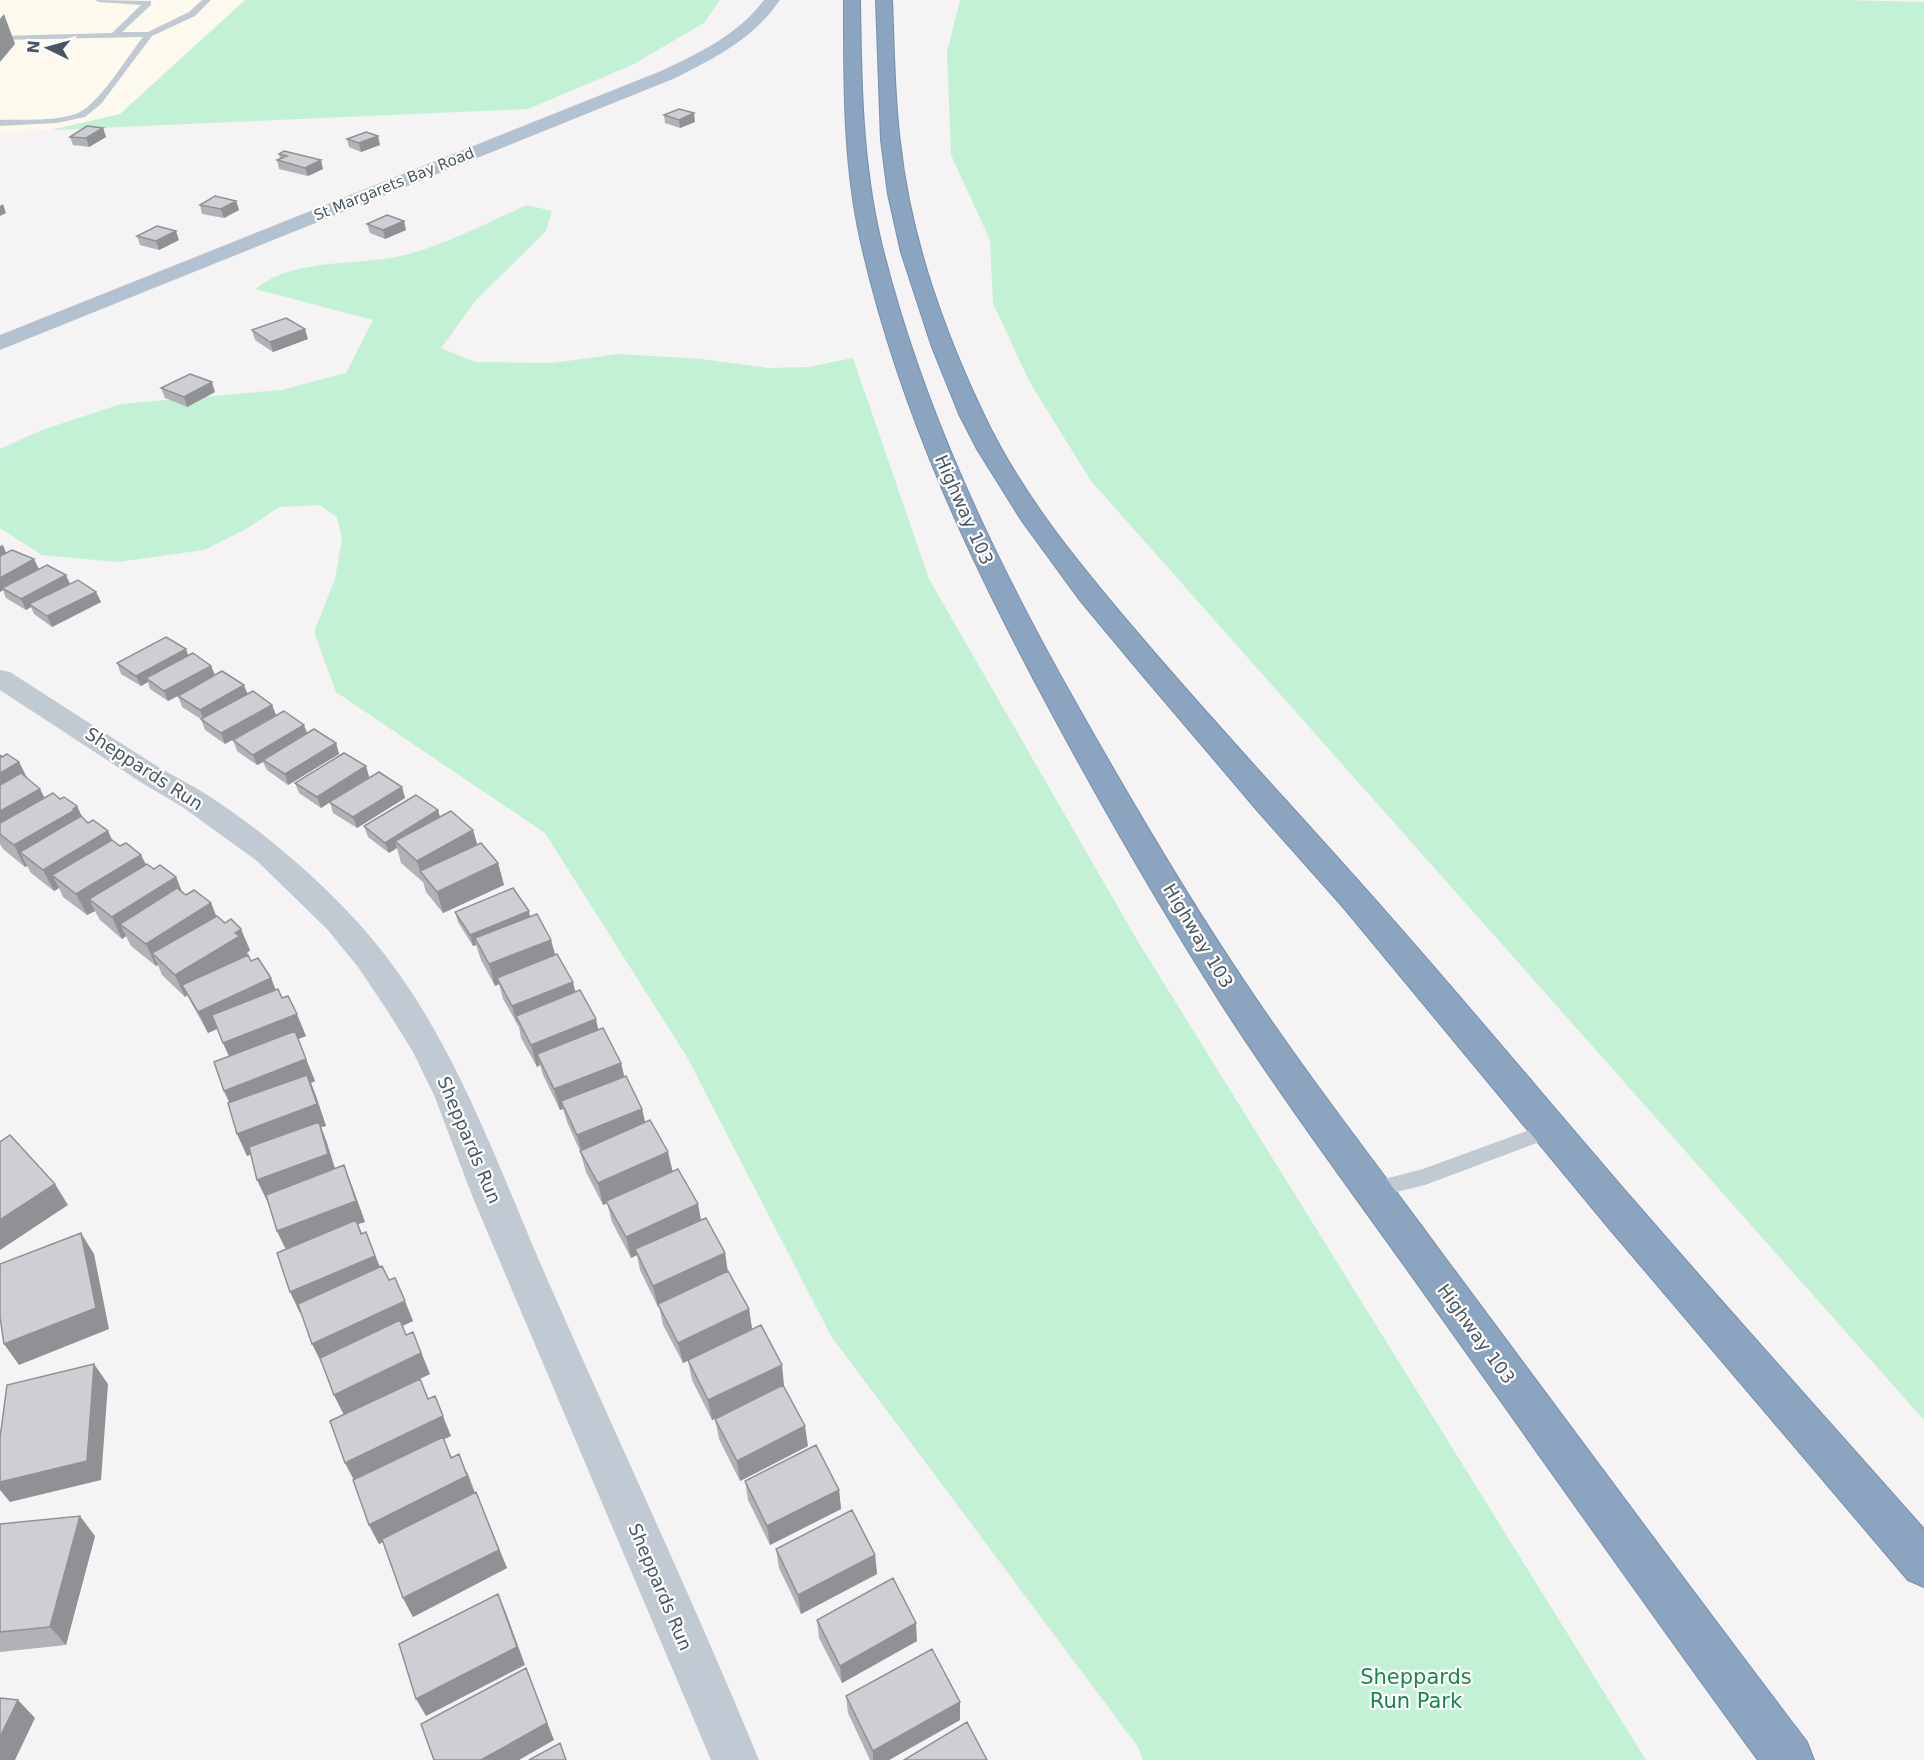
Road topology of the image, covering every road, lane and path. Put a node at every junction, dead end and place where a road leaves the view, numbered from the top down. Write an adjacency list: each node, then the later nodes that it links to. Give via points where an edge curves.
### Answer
1 (99, 0): 8 (lane, via 148,3)
2 (207, 0): 7 (lane, via 192,14)
3 (772, 0): 12 (main road, St Margarets Bay Road, via 754,24 726,45 667,75)
4 (840, 0): 10 (highway, via 844,58)
5 (852, 0): 10 (highway, Highway 103)
6 (884, 0): 16 (highway, via 890,140 903,222 943,347 989,449 1035,521 1118,629)
7 (149, 34): 8 (lane); 11 (lane, via 98,102 82,115)
8 (114, 35): 9 (lane)
9 (0, 38)
10 (852, 68): 17 (highway, Highway 103, via 860,182 877,264 928,427 987,564 1069,718 1199,939 1272,1051)
11 (0, 123)
12 (35, 329): 13 (street); 14 (main road, St Margarets Bay Road)
13 (0, 336)
14 (0, 344)
15 (0, 678): 19 (street, Sheppards Run, via 192,800 268,855 338,921 399,1001 452,1095 492,1198)
16 (1551, 1130): 17 (lane, via 1425,1177); 18 (highway)
17 (1372, 1190): 20 (highway, Highway 103)
18 (1924, 1564)
19 (735, 1760)
20 (1789, 1760)

